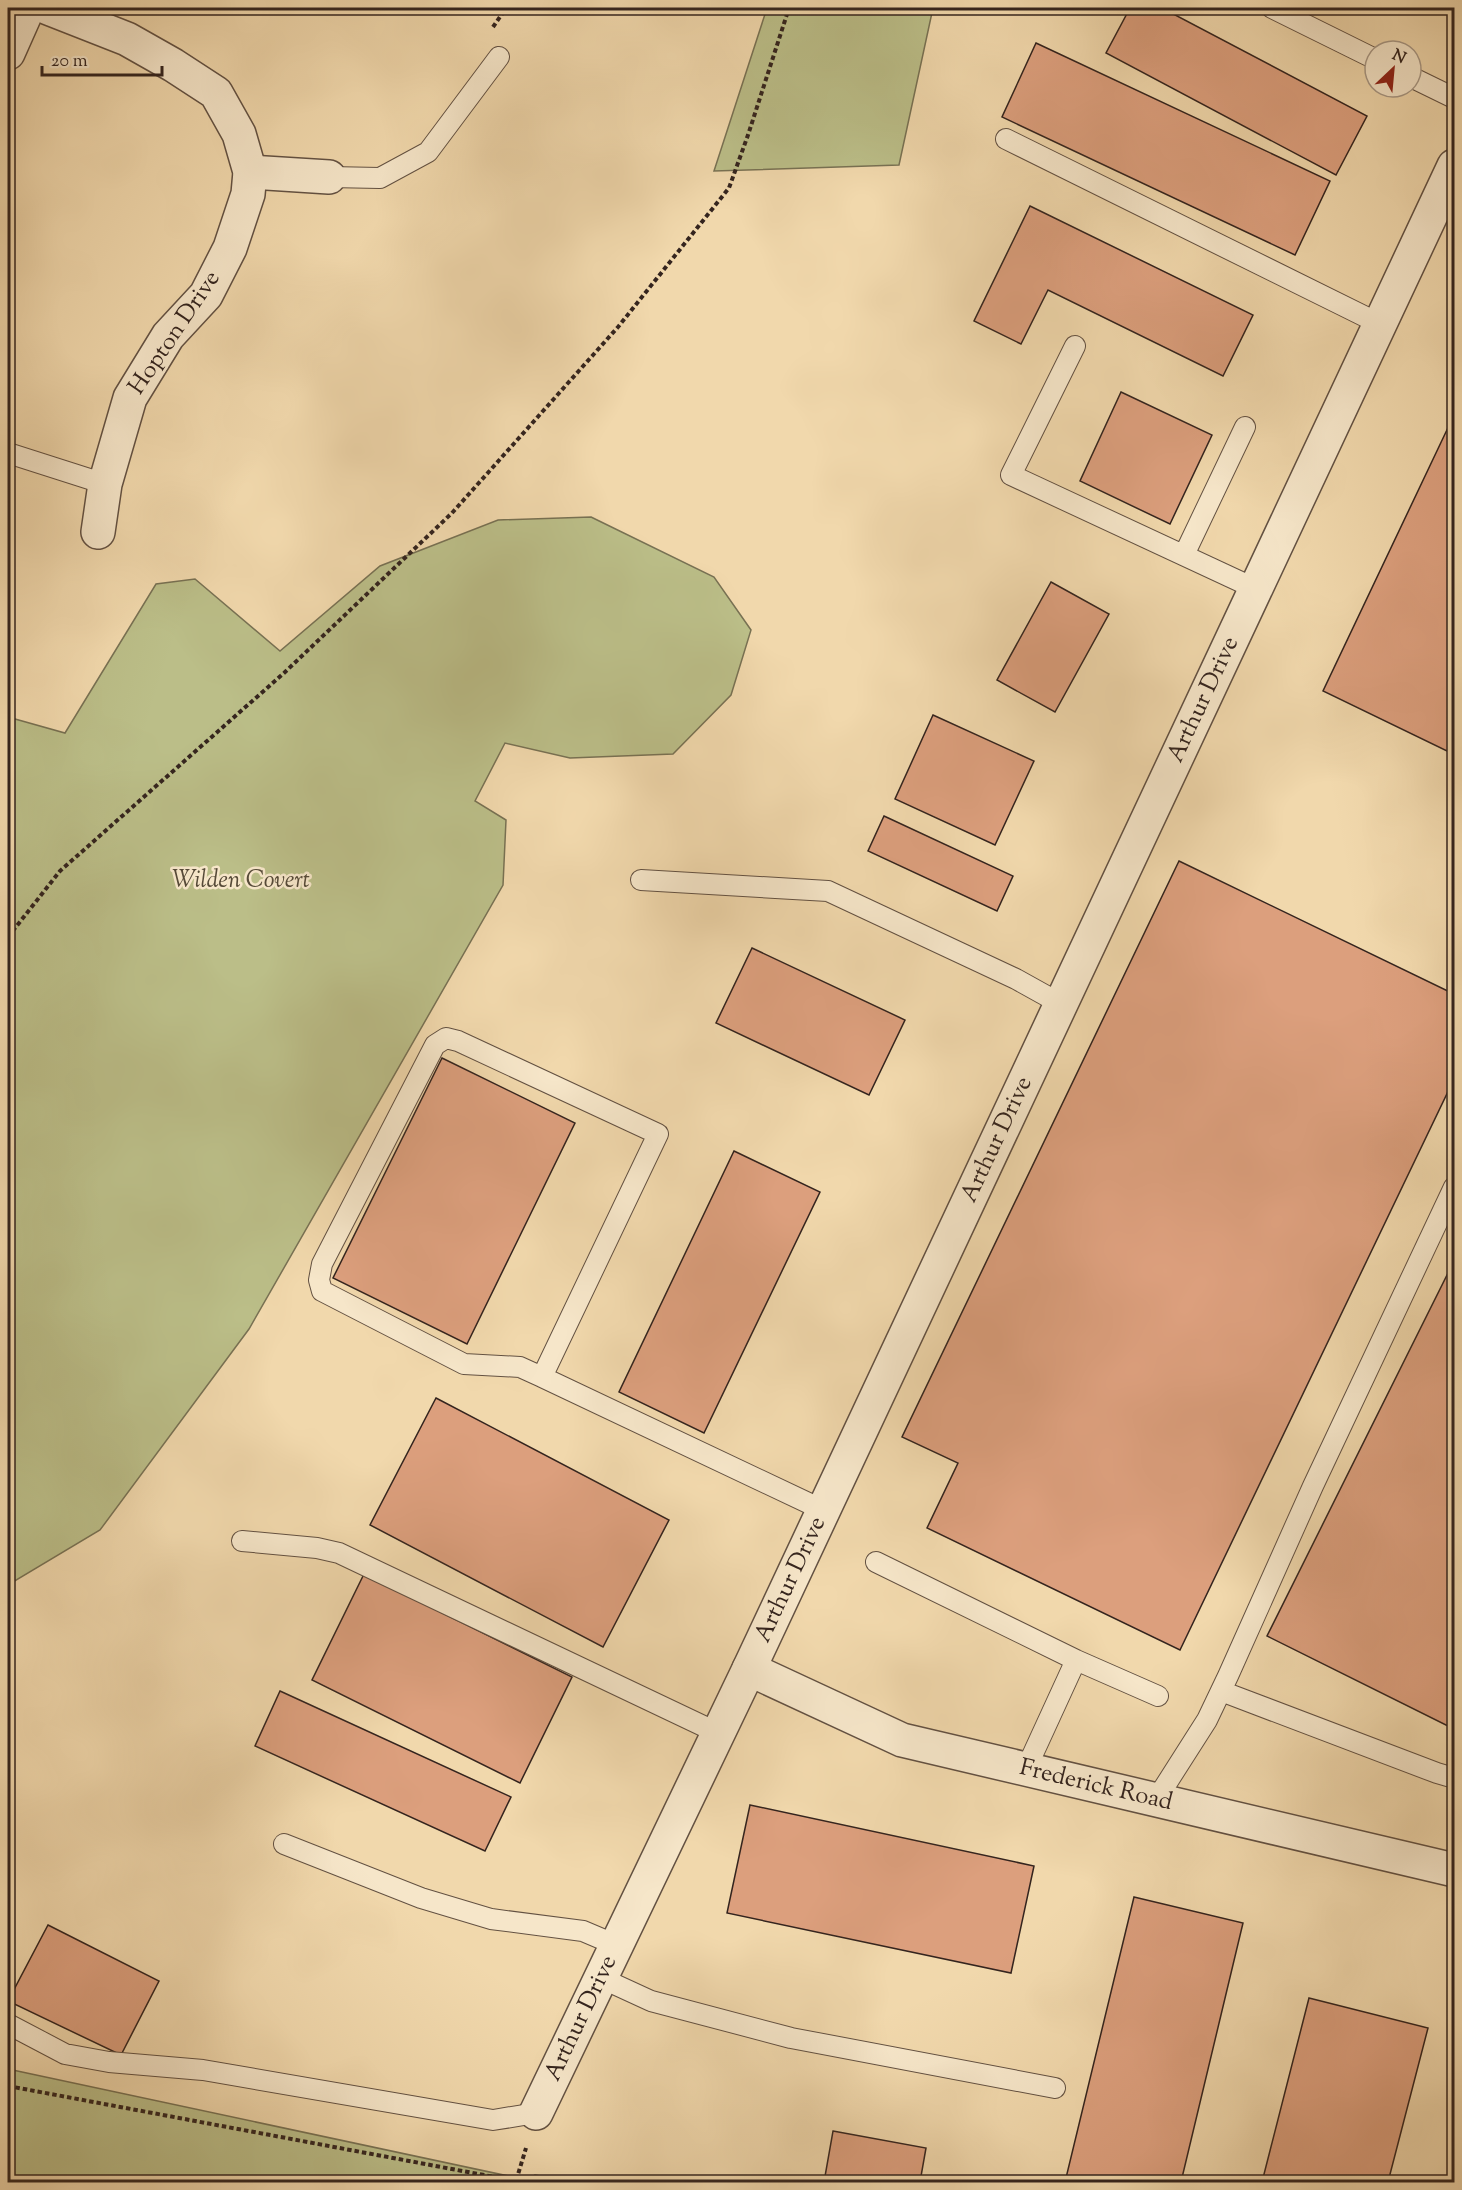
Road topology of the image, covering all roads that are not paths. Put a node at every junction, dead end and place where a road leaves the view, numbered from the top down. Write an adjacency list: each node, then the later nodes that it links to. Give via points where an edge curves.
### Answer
1 (28, 8): 4 (street)
2 (48, 8): 11 (street, Hopton Drive, via 127,39 216,93 239,134)
3 (1272, 8): 5 (lane)
4 (8, 53)
5 (1363, 53)
6 (499, 57): 12 (lane, via 428,152 380,178)
7 (1423, 83): 8 (lane)
8 (1455, 98)
9 (1006, 139): 13 (lane)
10 (1455, 166): 13 (street, Arthur Drive)
11 (250, 172): 12 (street); 17 (street, Hopton Drive, via 248,194 230,248 206,296 168,336 130,398)
12 (329, 177)
13 (1380, 324): 20 (street, Arthur Drive)
14 (1075, 346): 19 (lane, via 1011,475)
15 (1245, 427): 19 (lane)
16 (8, 453): 17 (lane)
17 (105, 484): 18 (street, Hopton Drive)
18 (98, 532)
19 (1184, 555): 20 (lane)
20 (1256, 589): 22 (street, Arthur Drive)
21 (641, 880): 22 (lane, via 828,891)
22 (1061, 1004): 25 (street, Arthur Drive)
23 (1455, 1187): 30 (lane)
24 (542, 1377): 24 (lane, via 658,1134 446,1038 435,1045 322,1264 322,1292 464,1364 520,1367); 25 (lane)
25 (823, 1510): 29 (street, Arthur Drive)
26 (242, 1541): 32 (lane, via 339,1553)
27 (876, 1562): 28 (lane)
28 (1076, 1660): 31 (lane); 33 (lane)
29 (749, 1670): 32 (street, Arthur Drive); 33 (street, Frederick Road, via 902,1740)
30 (1221, 1691): 34 (lane); 35 (lane)
31 (1158, 1696)
32 (718, 1733): 38 (street, Arthur Drive)
33 (1026, 1769): 35 (street, Frederick Road)
34 (1455, 1778)
35 (1156, 1800): 37 (street, Frederick Road)
36 (284, 1844): 38 (lane, via 421,1898 491,1919 584,1931)
37 (1455, 1870)
38 (616, 1945): 39 (street, Arthur Drive)
39 (601, 1978): 41 (lane, via 651,2001 791,2038); 42 (street, Arthur Drive)
40 (8, 2024): 42 (lane, via 65,2054 109,2062 203,2070 493,2120)
41 (1055, 2088)
42 (536, 2113)

